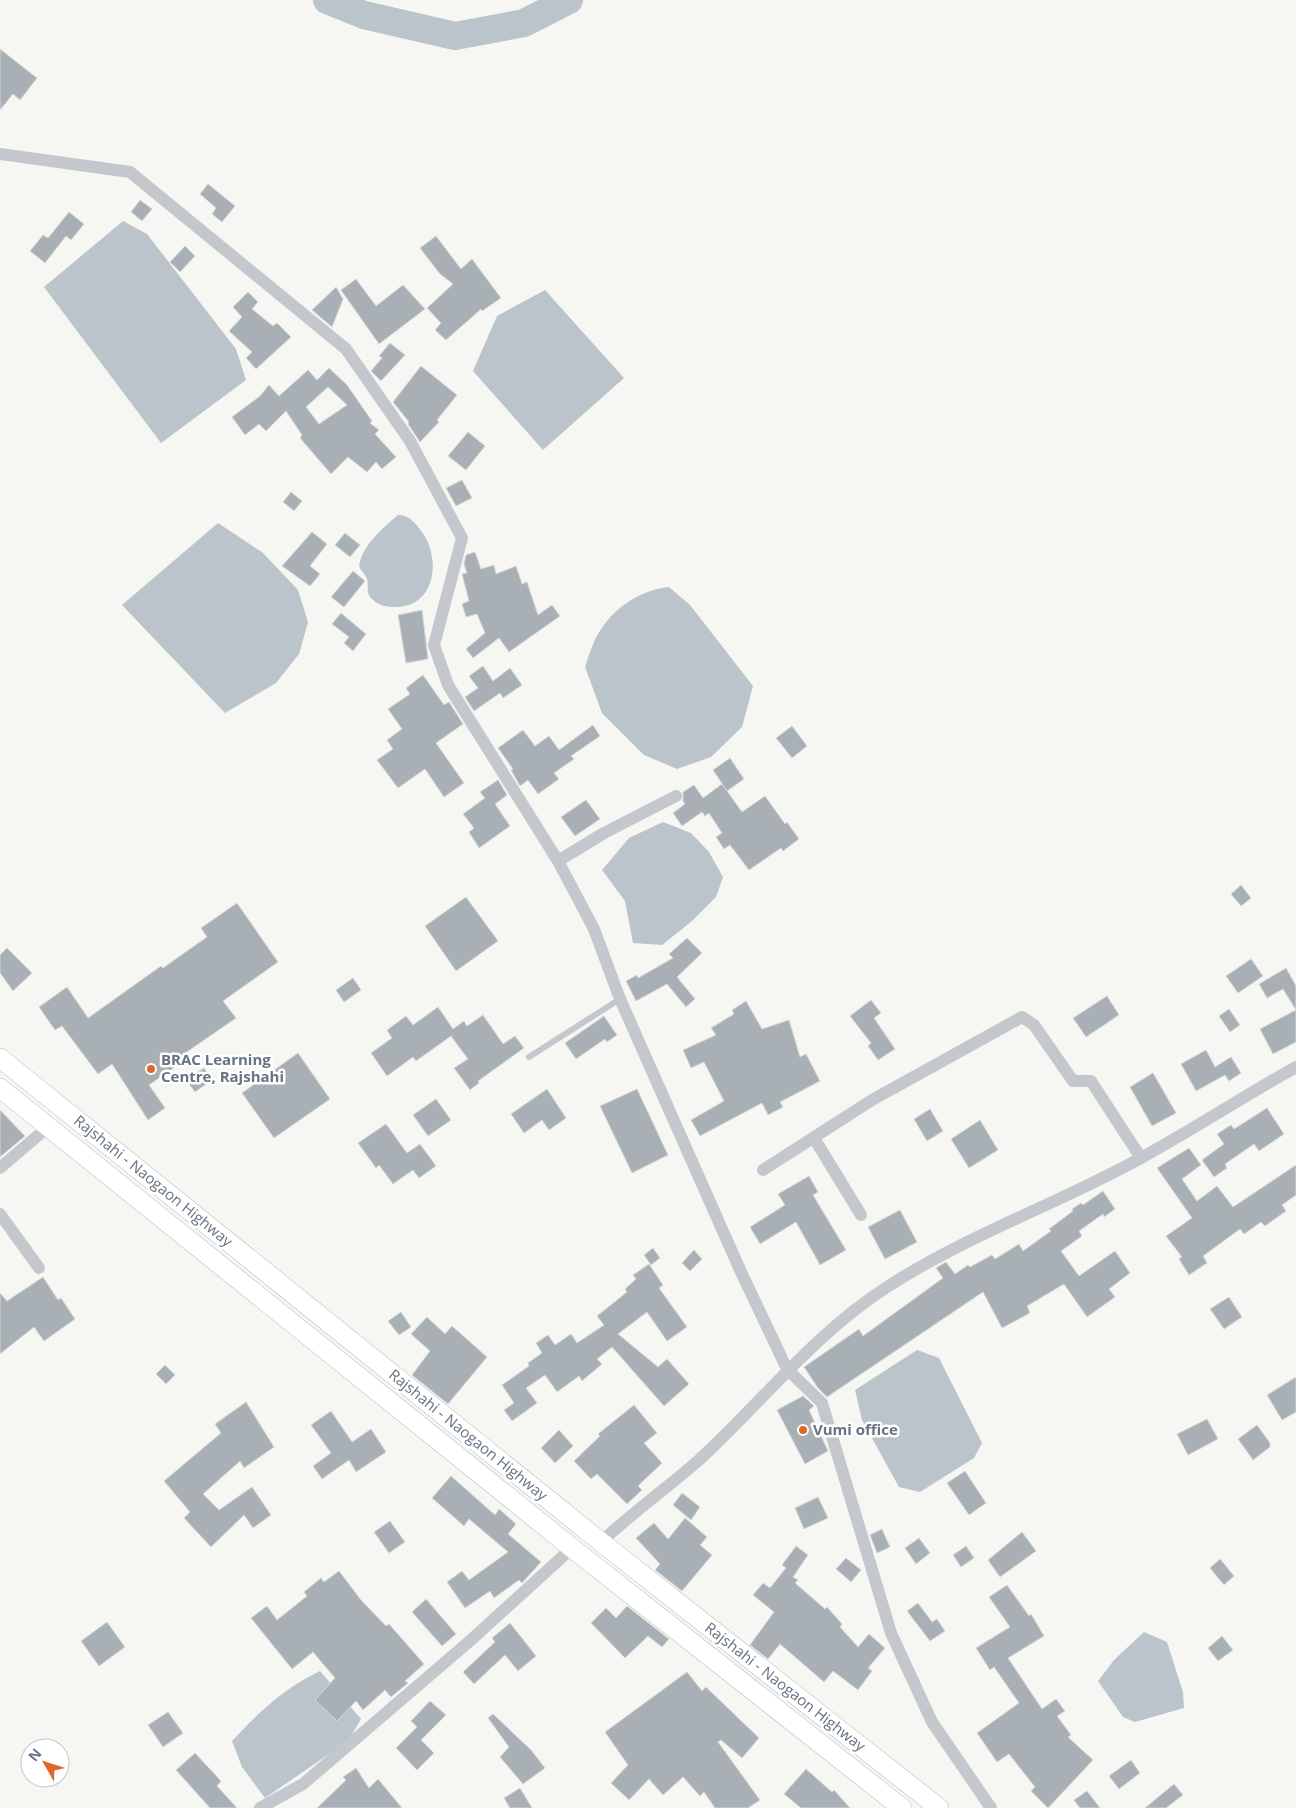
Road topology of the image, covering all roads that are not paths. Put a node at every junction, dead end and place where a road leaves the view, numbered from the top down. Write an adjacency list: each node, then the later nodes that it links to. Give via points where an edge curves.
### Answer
1 (0, 154): 3 (street, via 130,172 346,349 410,441 462,538 434,645 448,685)
2 (676, 796): 3 (street)
3 (558, 860): 4 (street, via 594,930)
4 (620, 999): 5 (lane); 17 (street)
5 (529, 1057)
6 (0, 1058): 18 (main road, Rajshahi - Naogaon Highway)
7 (1296, 1068): 11 (street)
8 (0, 1088): 9 (main road, Rajshahi - Naogaon Highway)
9 (48, 1127): 12 (street); 19 (main road, Rajshahi - Naogaon Highway)
10 (814, 1138): 11 (street, via 872,1100 1022,1017 1034,1025 1073,1081 1091,1081); 13 (street); 15 (street)
11 (1141, 1158): 17 (street, via 942,1255 887,1286 854,1310)
12 (0, 1168)
13 (763, 1170)
14 (0, 1214): 16 (street)
15 (861, 1215)
16 (39, 1268)
17 (787, 1369): 20 (street, via 699,1460); 27 (street, via 822,1403 891,1633 932,1722)
18 (478, 1443): 19 (main road); 20 (main road, Rajshahi - Naogaon Highway)
19 (465, 1462): 21 (main road, Rajshahi - Naogaon Highway)
20 (601, 1542): 22 (main road, Rajshahi - Naogaon Highway)
21 (572, 1548): 23 (main road, Rajshahi - Naogaon Highway); 24 (street, via 471,1640 303,1784)
22 (725, 1640): 23 (main road); 26 (main road, Rajshahi - Naogaon Highway)
23 (711, 1658): 25 (main road, Rajshahi - Naogaon Highway)
24 (260, 1808)
25 (902, 1808)
26 (940, 1808)
27 (991, 1808)

